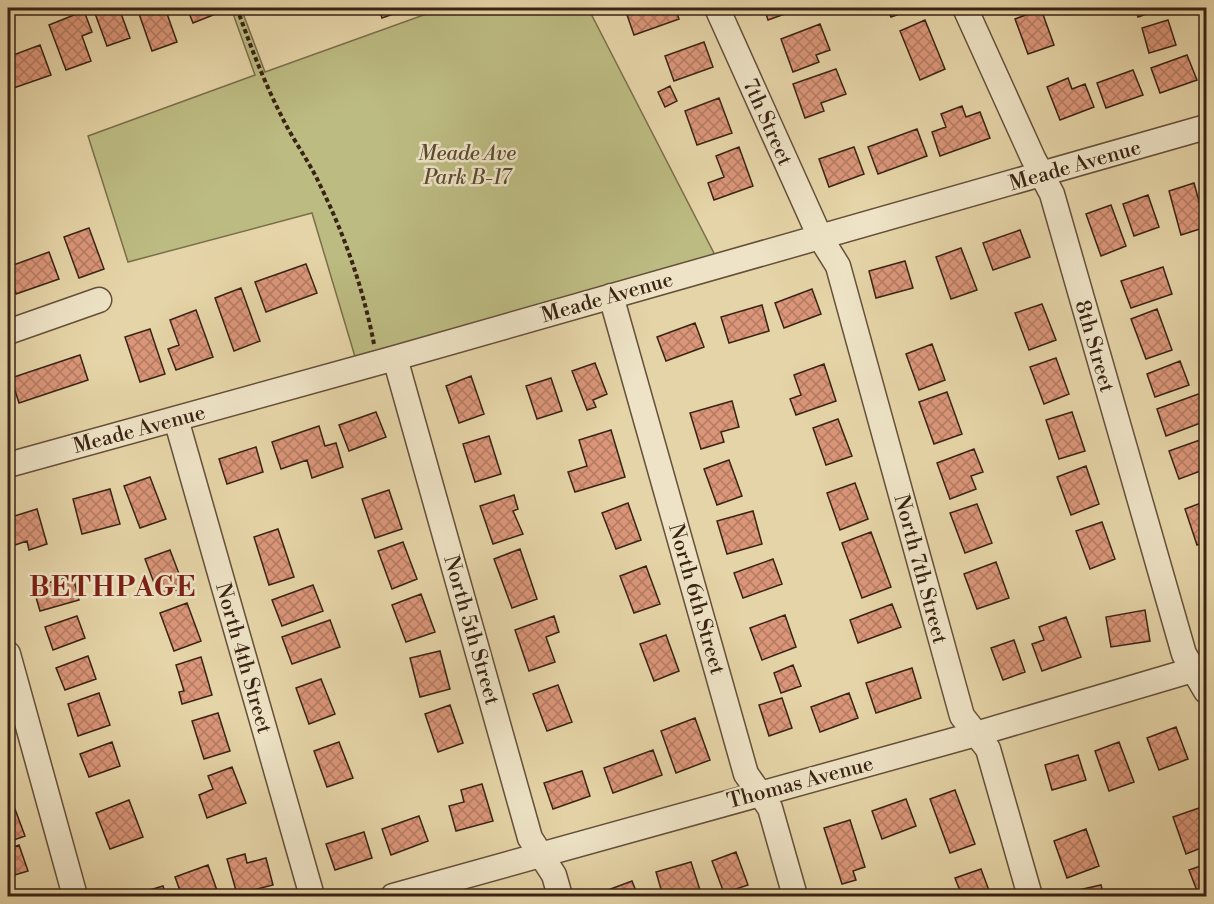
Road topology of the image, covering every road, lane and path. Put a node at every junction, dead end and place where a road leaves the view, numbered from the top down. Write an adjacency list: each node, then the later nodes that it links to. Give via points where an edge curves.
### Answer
1 (237, 8): 10 (path, via 262,76 320,184 350,253)
2 (717, 8): 6 (street, 7th Street)
3 (965, 8): 5 (street, 8th Street)
4 (1206, 127): 5 (street, Meade Avenue)
5 (1041, 174): 6 (street, Meade Avenue); 15 (street, 8th Street, via 1052,194 1184,654)
6 (820, 237): 7 (street, Meade Avenue); 17 (street, North 7th Street, via 838,266 962,716)
7 (611, 296): 11 (street, Meade Avenue); 18 (street, North 6th Street, via 746,774)
8 (99, 300): 9 (street)
9 (8, 332)
10 (374, 344)
11 (395, 358): 12 (street, Meade Avenue); 19 (street, North 5th Street, via 530,838)
12 (176, 419): 13 (street, Meade Avenue); 21 (street, North 4th Street)
13 (10, 458)
14 (8, 654): 20 (street)
15 (1200, 668): 16 (street, 8th Street); 17 (street, Thomas Avenue)
16 (1206, 691)
17 (976, 734): 18 (street, Thomas Avenue); 25 (street, North 7th Street, via 988,749)
18 (759, 793): 19 (street, Thomas Avenue); 24 (street, North 6th Street, via 770,808)
19 (540, 855): 22 (street, Thomas Avenue); 23 (street, North 5th Street, via 554,875)
20 (75, 897)
21 (312, 897)
22 (393, 897)
23 (560, 897)
24 (795, 897)
25 (1030, 897)

